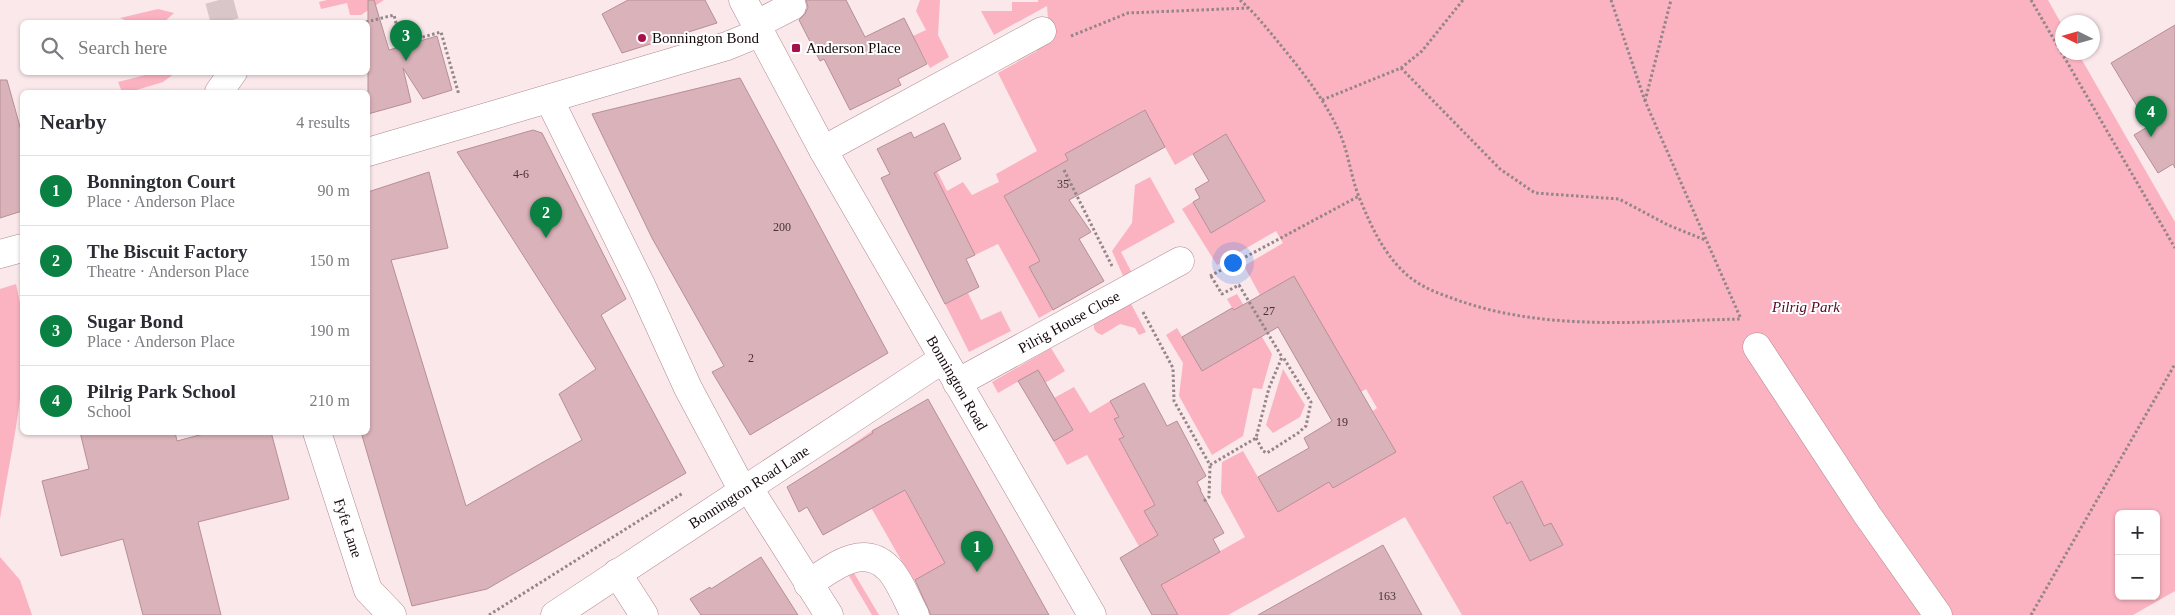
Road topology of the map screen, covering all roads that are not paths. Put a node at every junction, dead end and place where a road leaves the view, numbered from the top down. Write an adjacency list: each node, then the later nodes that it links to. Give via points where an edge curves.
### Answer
1 (743, 0): 3 (street, Bonnington Road)
2 (792, 6): 3 (street)
3 (757, 29): 7 (street, via 727,46); 8 (street, Bonnington Road)
4 (1042, 31): 8 (street)
5 (231, 75): 6 (street)
6 (220, 90)
7 (549, 99): 9 (street); 17 (street, via 688,388)
8 (824, 150): 14 (street, Bonnington Road)
9 (370, 151)
10 (20, 249): 11 (street)
11 (0, 254)
12 (1180, 261): 15 (street, Pilrig House Close)
13 (1757, 348): 26 (street)
14 (944, 359): 15 (street, Bonnington Road); 17 (street, Bonnington Road Lane)
15 (957, 383): 25 (street, Bonnington Road)
16 (319, 435): 20 (street, Fyfe Lane, via 368,590)
17 (746, 489): 18 (street, Bonnington Road Lane); 19 (street)
18 (617, 573): 21 (street, Bonnington Road Lane); 22 (street)
19 (808, 584): 23 (street); 24 (street, via 851,559 876,560 889,568)
20 (392, 615)
21 (555, 615)
22 (644, 615)
23 (829, 615)
24 (915, 615)
25 (1092, 615)
26 (1938, 615)

